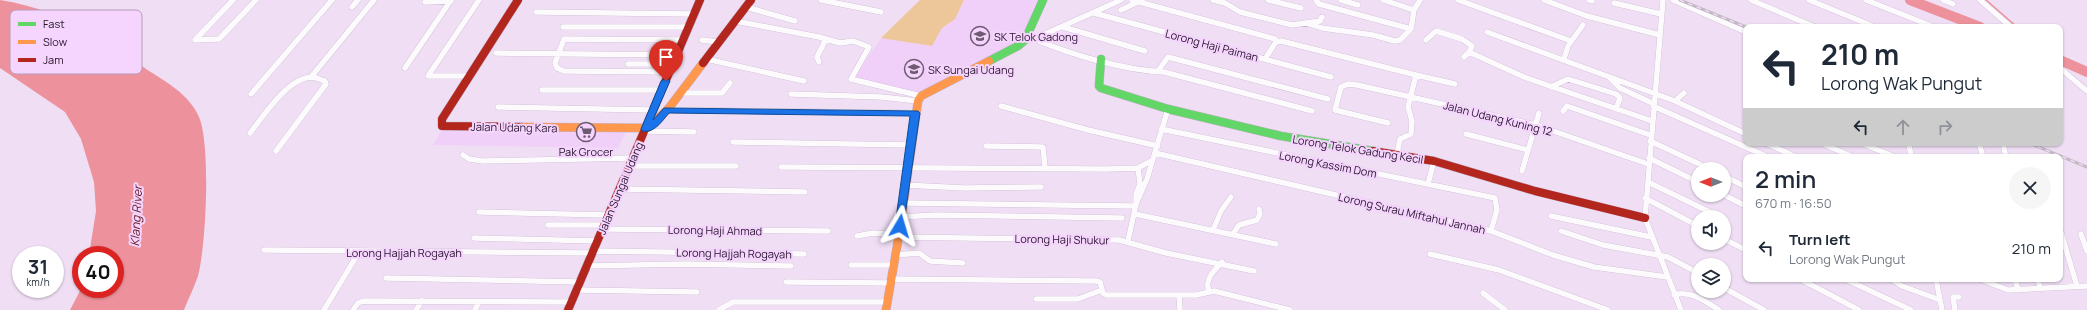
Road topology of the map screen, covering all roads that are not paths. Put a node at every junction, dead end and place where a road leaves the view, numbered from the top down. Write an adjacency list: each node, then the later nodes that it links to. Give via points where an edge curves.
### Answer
1 (233, 0): 2 (street, via 195,39 218,39)
2 (256, 0)
3 (332, 0): 99 (street)
4 (358, 0): 35 (street)
5 (374, 0): 85 (street)
6 (451, 0): 30 (street); 80 (street)
7 (479, 0): 88 (street, via 428,74 430,77)
8 (518, 0): 88 (street)
9 (700, 0): 42 (street, Jalan Sungai Udang)
10 (821, 0): 40 (street)
11 (1043, 0): 64 (street)
12 (1121, 0): 41 (street)
13 (1142, 0): 29 (street)
14 (1213, 0): 47 (street, via 1225,3 1240,12 1292,26)
15 (1268, 0): 36 (street)
16 (1316, 0): 56 (street, via 1319,4)
17 (1341, 0): 34 (street)
18 (1383, 0): 38 (street)
19 (1420, 0): 38 (street)
20 (1458, 0): 66 (street)
21 (1544, 0): 59 (street, via 1587,16)
22 (1663, 0): 43 (street)
23 (1673, 0): 57 (street)
24 (1751, 0): 48 (street)
25 (1809, 0): 49 (street)
26 (1866, 0): 50 (street)
27 (1944, 0): 33 (street)
28 (1980, 0): 51 (street)
29 (1134, 1): 37 (street); 61 (street)
30 (426, 2)
31 (749, 3): 45 (street); 46 (street, via 772,16)
32 (1614, 3): 43 (street)
33 (1953, 4)
34 (1358, 5)
35 (352, 7)
36 (1301, 8)
37 (1121, 10)
38 (1414, 10): 56 (street)
39 (536, 12): 42 (street)
40 (881, 12)
41 (1094, 13): 55 (street); 76 (street, Lorong Haji Paiman)
42 (694, 14): 54 (street, Jalan Sungai Udang)
43 (1661, 14): 59 (street)
44 (1322, 17): 47 (street, via 1320,21)
45 (735, 21): 60 (street); 67 (street)
46 (796, 21)
47 (1306, 23): 56 (street, via 1395,41 1400,40)
48 (1808, 24)
49 (1868, 24)
50 (1925, 24)
51 (2008, 24)
52 (1583, 25): 66 (street)
53 (562, 27): 54 (street)
54 (689, 27): 62 (street, Jalan Sungai Udang)
55 (1062, 27): 64 (street); 68 (street)
56 (1411, 29)
57 (1743, 31)
58 (1487, 32): 77 (street)
59 (1660, 35): 96 (street)
60 (826, 39): 78 (street, via 817,57); 102 (street, via 841,44 853,41 867,45 851,79)
61 (1275, 39)
62 (683, 40): 71 (street, via 564,39); 72 (street, Jalan Sungai Udang)
63 (702, 40): 67 (street)
64 (1030, 40): 75 (street); 102 (street)
65 (1426, 40): 69 (street, via 1434,32 1441,32 1470,43 1472,46)
66 (1571, 41): 77 (street, via 1563,56)
67 (718, 42): 74 (street)
68 (1146, 51)
69 (1468, 52): 73 (street); 92 (street)
70 (496, 53): 71 (street)
71 (558, 53): 72 (street); 81 (street, via 556,68 564,71)
72 (677, 55): 81 (street, Jalan Sungai Udang)
73 (1464, 57)
74 (706, 59): 89 (street); 97 (street)
75 (1101, 59): 82 (street, via 1145,71); 108 (street, Lorong Telok Gadung Kecil, via 1098,86)
76 (1265, 59): 84 (street, via 1276,42 1281,41); 86 (street, Lorong Haji Paiman)
77 (1564, 59): 87 (street)
78 (820, 62)
79 (628, 64): 81 (street)
80 (405, 68)
81 (671, 68): 94 (street, Jalan Sungai Udang)
82 (1158, 71): 103 (street, via 1166,59 1174,58); 112 (street)
83 (2063, 71): 95 (street)
84 (1416, 75): 91 (street); 101 (street)
85 (311, 77): 122 (street, via 288,86); 137 (street, via 323,79 326,84)
86 (1331, 77)
87 (1609, 77): 96 (street); 105 (street, via 1620,88)
88 (468, 79): 120 (street, Jalan Udang Kara, via 442,119 442,126)
89 (804, 80)
90 (730, 83): 97 (street, via 722,93)
91 (1455, 84)
92 (1551, 87): 109 (street); 109 (street, via 1568,79 1616,94 1620,98)
93 (542, 90): 94 (street)
94 (662, 90): 110 (street, Jalan Sungai Udang)
95 (2087, 91)
96 (1655, 92): 104 (street); 105 (street)
97 (680, 93): 111 (street)
98 (1684, 93): 104 (street)
99 (251, 94)
100 (791, 94): 102 (street)
101 (1411, 97): 117 (street, Jalan Udang Kuning 12, via 1357,85 1345,84 1341,87 1335,110); 118 (street, Jalan Udang Kuning 12); 139 (street, via 1408,113 1412,130 1411,134 1400,139)
102 (919, 99): 114 (street)
103 (1328, 99)
104 (1675, 101): 123 (street)
105 (1654, 105): 116 (street); 130 (street)
106 (1001, 106): 129 (street)
107 (498, 107): 110 (street)
108 (1168, 109): 119 (street); 139 (street, Lorong Telok Gadung Kecil, via 1302,140)
109 (1616, 109): 116 (street)
110 (653, 110): 120 (street, Jalan Sungai Udang)
111 (667, 110): 114 (street); 120 (street, via 654,125)
112 (1312, 111)
113 (1563, 111): 125 (street, via 1567,106)
114 (915, 113): 127 (street)
115 (1539, 113): 118 (street)
116 (1652, 121): 125 (street)
117 (1388, 123)
118 (1536, 125): 136 (street); 148 (street, Jalan Udang Kuning 12)
119 (1161, 129): 129 (street); 160 (street, Lorong Kassim Dom)
120 (645, 130): 121 (street); 149 (street, Jalan Sungai Udang)
121 (694, 132)
122 (250, 133)
123 (1743, 133)
124 (1466, 134): 136 (street)
125 (1650, 138): 148 (street); 150 (street)
126 (733, 142): 127 (street)
127 (911, 145): 153 (street)
128 (986, 146): 154 (street, via 1043,147)
129 (1158, 146): 138 (street)
130 (1743, 146)
131 (1744, 146): 140 (street)
132 (1772, 146): 141 (street)
133 (1828, 146): 142 (street)
134 (1868, 146): 143 (street)
135 (2004, 148): 144 (street)
136 (1528, 150): 156 (street)
137 (276, 151)
138 (1155, 153): 146 (street); 187 (street, Lorong Surau Miftahul Jannah)
139 (1397, 154): 147 (street, Lorong Telok Gadung Kecil)
140 (1761, 154)
141 (1790, 154)
142 (1846, 154)
143 (1888, 154)
144 (2005, 154)
145 (463, 155): 149 (street, via 469,159 483,161)
146 (1151, 161): 155 (street); 171 (street, via 1147,179)
147 (1434, 161): 160 (street); 180 (street, Lorong Telok Gadung Kecil)
148 (1648, 161): 157 (street, Jalan Udang Kuning 12); 159 (street)
149 (631, 162): 151 (street); 164 (street, Jalan Sungai Udang)
150 (1696, 162)
151 (736, 166)
152 (781, 167): 153 (street)
153 (908, 167): 154 (street); 161 (street)
154 (1045, 168): 155 (street)
155 (1138, 168): 171 (street, via 1140,184 1136,194)
156 (1522, 171)
157 (1691, 179)
158 (1731, 180): 162 (street)
159 (1648, 182): 167 (street); 173 (street)
160 (1428, 184): 187 (street, Lorong Kassim Dom, via 1494,198 1498,210)
161 (905, 185): 163 (street, via 964,188); 169 (street)
162 (1743, 186)
163 (1041, 187)
164 (620, 189): 165 (street); 176 (street, Jalan Sungai Udang)
165 (805, 192)
166 (1231, 197): 184 (street, via 1221,211)
167 (1645, 198): 180 (street); 181 (street)
168 (1731, 198): 170 (street)
169 (903, 203): 171 (street); 178 (street)
170 (1743, 204)
171 (1136, 205): 175 (street)
172 (1259, 210): 188 (street, via 1257,220 1238,223)
173 (1706, 210)
174 (479, 212): 176 (street)
175 (1135, 214): 184 (street); 196 (street)
176 (608, 215): 183 (street, Jalan Sungai Udang)
177 (1551, 216): 192 (street)
178 (901, 217): 179 (street, via 934,215); 191 (street)
179 (1122, 218)
180 (1645, 218): 192 (street)
181 (1691, 222)
182 (548, 225): 183 (street, Lorong Haji Ahmad)
183 (603, 227): 185 (street, Lorong Haji Ahmad); 195 (street, Jalan Sungai Udang)
184 (1213, 230): 188 (street)
185 (828, 231)
186 (1561, 231): 207 (street, via 1603,245)
187 (1491, 232): 216 (street, Lorong Surau Miftahul Jannah, via 1594,267)
188 (1233, 234): 198 (street)
189 (2081, 234): 201 (street)
190 (857, 236): 191 (street, Lorong Haji Shukur, via 873,233)
191 (899, 236): 196 (street, Lorong Haji Shukur); 206 (street)
192 (1651, 237): 207 (street)
193 (474, 238): 195 (street)
194 (2063, 239): 228 (street)
195 (597, 241): 203 (street, Jalan Sungai Udang)
196 (1128, 241): 208 (street, Lorong Haji Shukur, via 1166,253)
197 (1731, 242): 199 (street)
198 (1276, 244)
199 (1743, 248)
200 (264, 250): 202 (street, Lorong Hajjah Rogayah)
201 (2087, 251)
202 (359, 252): 203 (street, Lorong Hajjah Rogayah); 247 (street)
203 (592, 252): 204 (street, Lorong Hajjah Rogayah); 212 (street, Jalan Sungai Udang)
204 (804, 254)
205 (1430, 254): 256 (street, via 1499,270)
206 (895, 255): 209 (street, via 919,253 930,261); 211 (street)
207 (1659, 255): 214 (street); 216 (street)
208 (1222, 262): 215 (street, Lorong Haji Shukur); 234 (street, via 1207,281)
209 (963, 263)
210 (852, 265): 211 (street)
211 (894, 265): 218 (street)
212 (586, 266): 213 (street); 227 (street, Jalan Sungai Udang)
213 (791, 266)
214 (1691, 269)
215 (1254, 271)
216 (1667, 277): 237 (street)
217 (386, 278): 227 (street)
218 (891, 281): 219 (street); 231 (street, via 1091,281 1100,282); 246 (street)
219 (786, 282)
220 (1806, 282): 260 (street)
221 (1850, 282): 261 (street)
222 (1896, 282): 241 (street)
223 (1937, 282): 241 (street)
224 (1989, 282): 232 (street, via 2008,290)
225 (2016, 282): 232 (street)
226 (2039, 282): 230 (street)
227 (578, 286): 233 (street); 245 (street, Jalan Sungai Udang)
228 (2077, 286): 229 (street); 230 (street)
229 (2087, 286)
230 (2040, 288): 232 (street)
231 (1102, 290): 238 (street, via 1106,294); 240 (street, via 1074,300)
232 (2018, 290)
233 (697, 292)
234 (1206, 292): 238 (street); 254 (street, via 1234,295)
235 (1731, 292): 259 (street)
236 (1483, 293): 255 (street)
237 (1674, 295): 257 (street); 258 (street, via 1683,292 1691,294)
238 (1179, 296): 253 (street)
239 (1959, 297): 263 (street, via 1952,297)
240 (1036, 299)
241 (1940, 300): 262 (street)
242 (422, 301): 243 (street); 248 (street, via 360,302); 249 (street)
243 (479, 302): 244 (street); 250 (street)
244 (541, 302): 245 (street); 251 (street)
245 (569, 306)
246 (886, 306): 252 (street, via 733,302)
247 (324, 310)
248 (353, 310)
249 (416, 310)
250 (475, 310)
251 (537, 310)
252 (719, 310)
253 (1180, 310)
254 (1290, 310)
255 (1505, 310)
256 (1608, 310)
257 (1680, 310)
258 (1719, 310)
259 (1764, 310)
260 (1858, 310)
261 (1911, 310)
262 (1942, 310)
263 (1955, 310)

